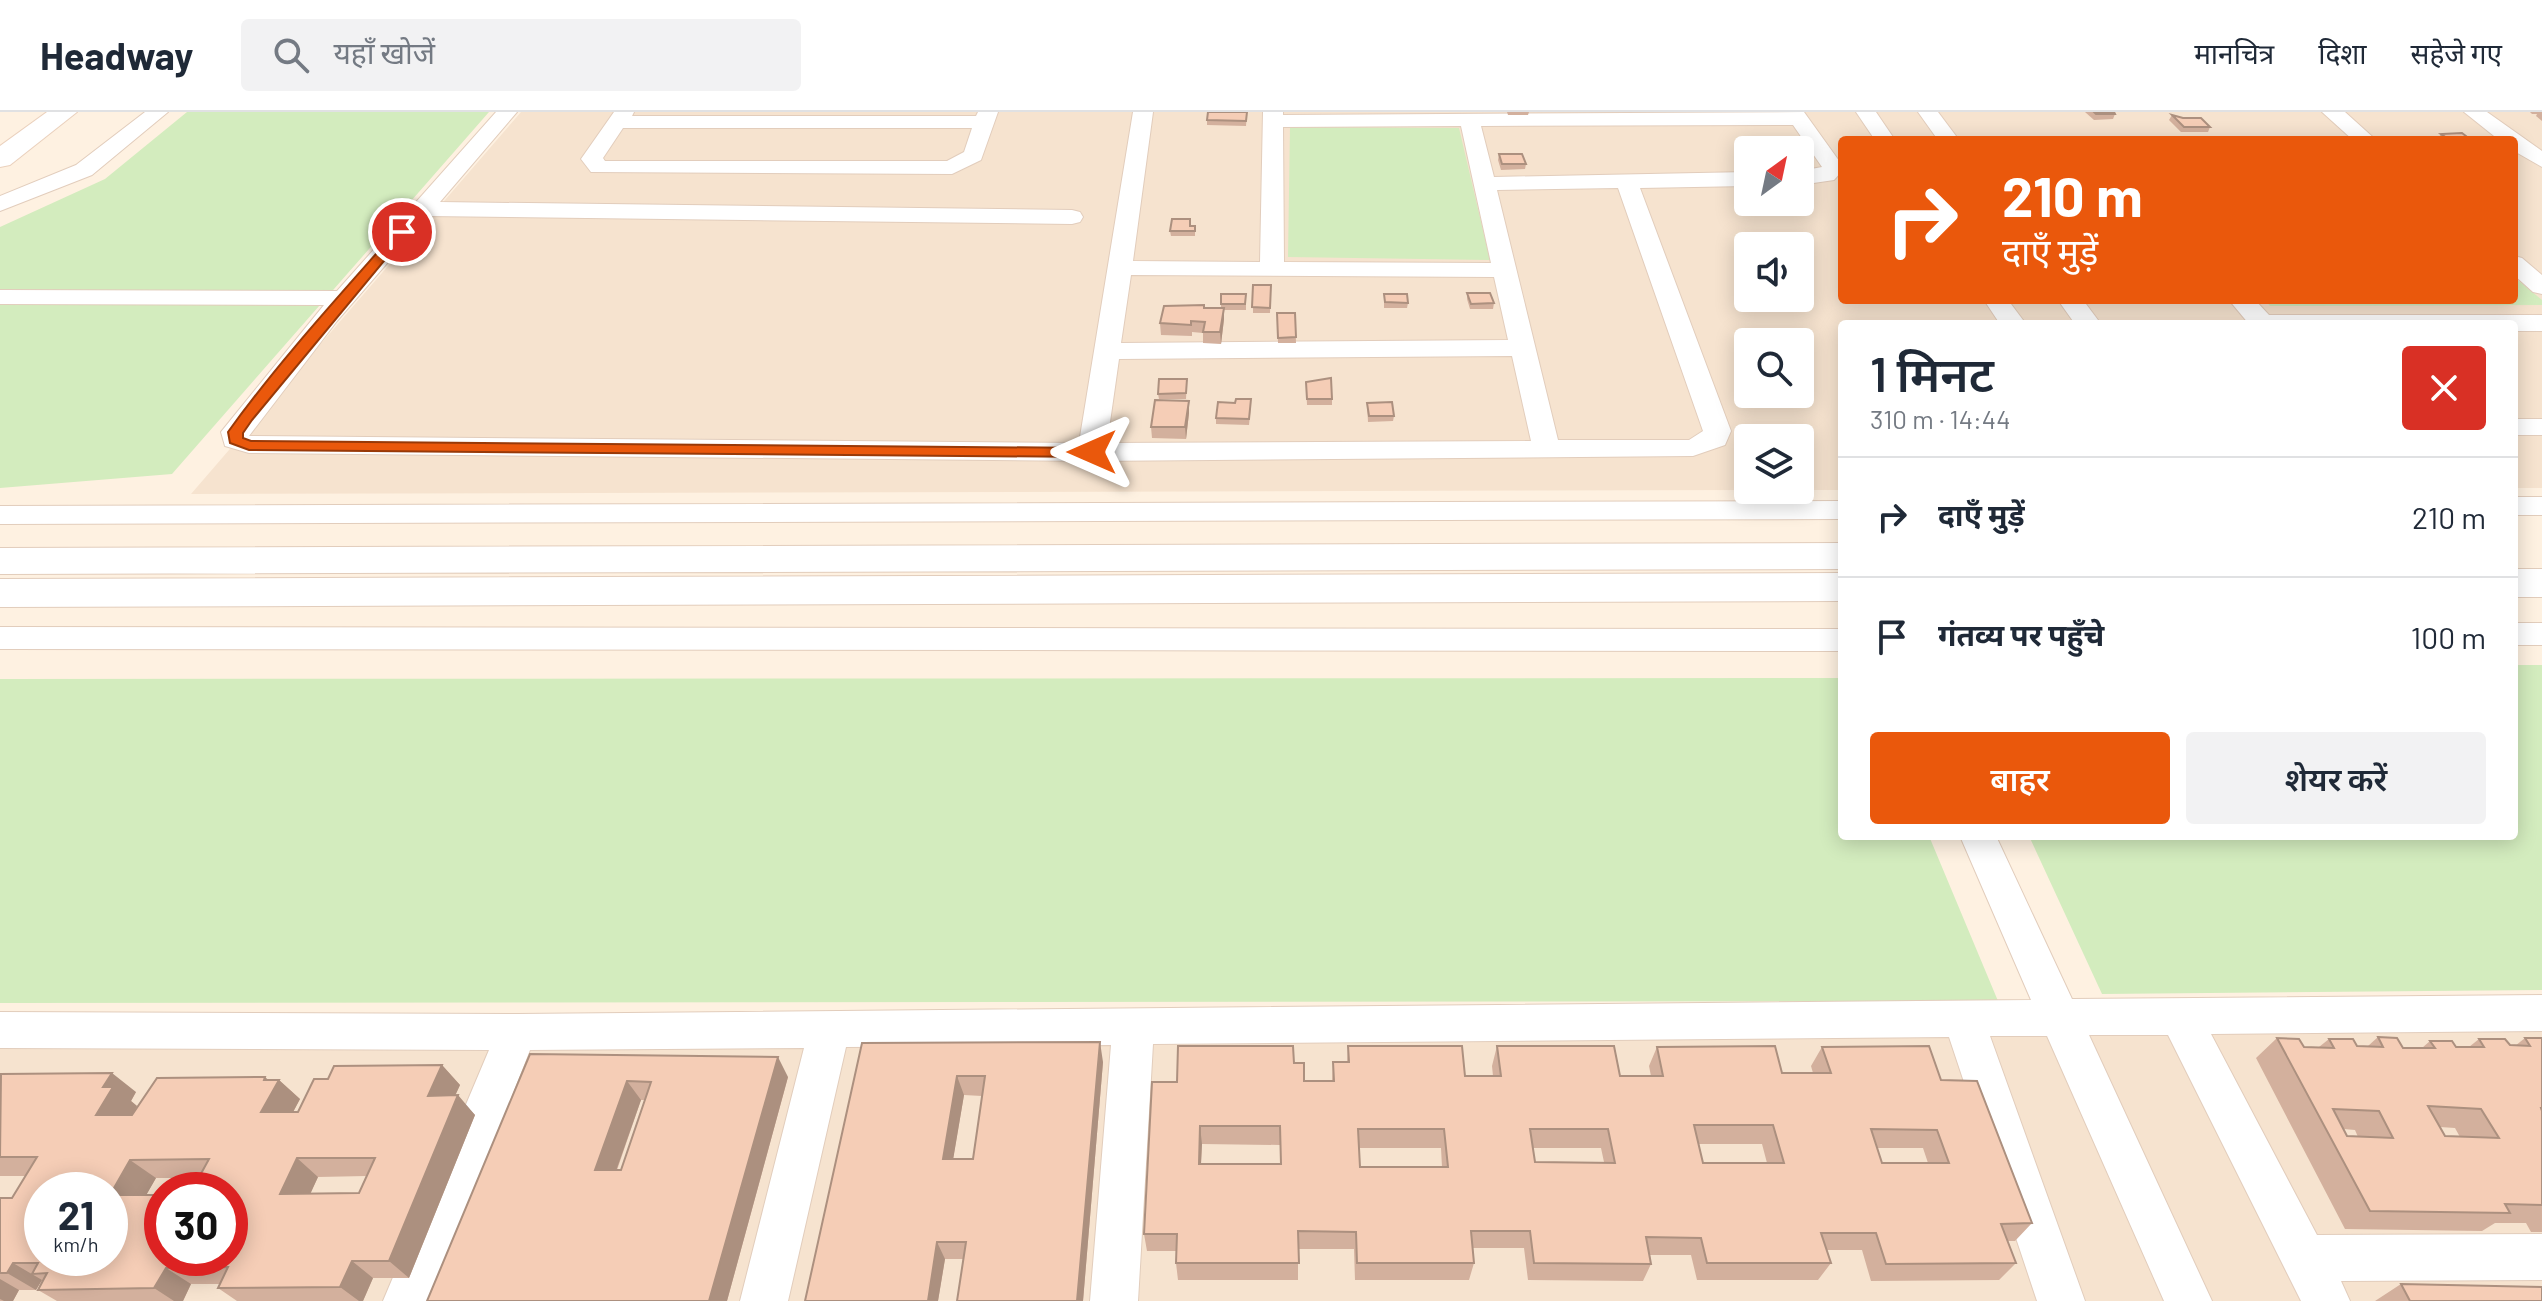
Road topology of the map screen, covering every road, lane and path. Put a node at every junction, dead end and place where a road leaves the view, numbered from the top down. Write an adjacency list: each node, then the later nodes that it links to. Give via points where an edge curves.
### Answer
1 (64, 112): 21 (street)
2 (158, 112): 27 (street, via 84,170)
3 (507, 112): 28 (street)
4 (1143, 112): 32 (street)
5 (1866, 112): 15 (street)
6 (1928, 112): 16 (street)
7 (2332, 112): 17 (street)
8 (2474, 112): 18 (street)
9 (1796, 115): 13 (street); 14 (street)
10 (620, 117): 11 (street); 11 (street, via 592,159 599,167 952,168 968,160)
11 (986, 117)
12 (1274, 117): 13 (street); 31 (street)
13 (1470, 122): 26 (street)
14 (1811, 136)
15 (1882, 136)
16 (1946, 136)
17 (2361, 136)
18 (2508, 136)
19 (1814, 141): 23 (street, via 1833,168)
20 (2518, 143): 22 (street)
21 (0, 159)
22 (2542, 161)
23 (1814, 176)
24 (1734, 179): 25 (street)
25 (1627, 183): 26 (street); 46 (street, via 1714,422 1715,439 1693,448)
26 (1485, 184): 33 (street)
27 (0, 204)
28 (422, 209): 29 (street); 37 (street)
29 (1072, 217)
30 (2518, 266): 34 (street)
31 (1272, 267): 32 (street); 33 (street)
32 (1118, 268): 43 (street)
33 (1504, 270): 42 (street)
34 (2542, 287)
35 (0, 297): 37 (street)
36 (2245, 304): 39 (street)
37 (336, 307): 38 (street); 47 (street, via 246,417 235,440 249,445)
38 (0, 317)
39 (2259, 320)
40 (2518, 323): 41 (street)
41 (2542, 323)
42 (1523, 348): 43 (street); 46 (street)
43 (1107, 351): 47 (street)
44 (2518, 427): 45 (street)
45 (2542, 427)
46 (1547, 451): 47 (street)
47 (1092, 452)
48 (2518, 506): 49 (street)
49 (2542, 506)
50 (1838, 510): 51 (street)
51 (0, 515)
52 (2518, 555): 53 (street)
53 (2542, 555)
54 (1838, 556): 55 (street)
55 (0, 561)
56 (2518, 583): 57 (street)
57 (2542, 583)
58 (1838, 587): 59 (street)
59 (0, 593)
60 (2518, 634): 61 (street)
61 (2542, 634)
62 (0, 638): 63 (street)
63 (1838, 640)
64 (1980, 840): 67 (street)
65 (2542, 1013): 66 (street)
66 (2180, 1016): 67 (street); 74 (street)
67 (2060, 1017): 68 (street); 79 (street)
68 (1964, 1021): 69 (street); 78 (street)
69 (1133, 1026): 70 (street); 77 (street)
70 (829, 1029): 72 (street); 76 (street)
71 (0, 1030): 72 (street)
72 (517, 1032): 75 (street)
73 (2542, 1257): 74 (street)
74 (2304, 1258): 80 (street)
75 (407, 1301)
76 (764, 1301)
77 (1114, 1301)
78 (2061, 1301)
79 (2188, 1301)
80 (2326, 1301)

